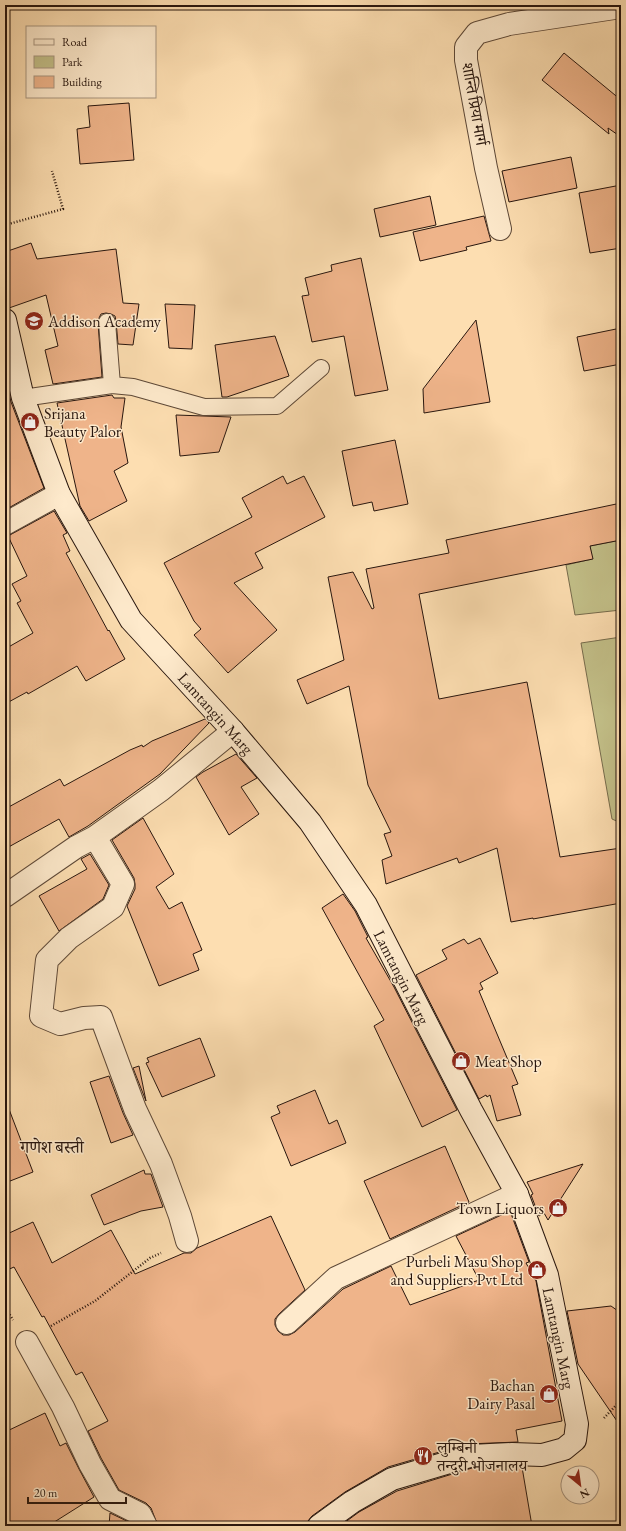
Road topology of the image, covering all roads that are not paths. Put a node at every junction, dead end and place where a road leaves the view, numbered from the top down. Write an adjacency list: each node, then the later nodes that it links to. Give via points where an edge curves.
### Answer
1 (621, 7): 2 (street, शान्ति प्रिया मार्ग, via 509,24 477,33 466,47 466,60)
2 (500, 228)
3 (5, 320): 7 (street, Lamtangin Marg)
4 (107, 322): 6 (lane)
5 (321, 368): 6 (lane, via 277,406 204,407 133,387)
6 (112, 385): 7 (lane)
7 (23, 398): 8 (street, Lamtangin Marg)
8 (60, 494): 9 (street); 10 (street, Lamtangin Marg, via 131,620)
9 (5, 524)
10 (233, 730): 11 (street, via 161,790); 13 (street, Lamtangin Marg, via 310,822 366,905)
11 (95, 837): 12 (street, via 76,847); 14 (street, via 123,884 113,907 69,938 47,960 41,1016 60,1024 100,1017 135,1109 161,1164)
12 (5, 896)
13 (517, 1194): 15 (street, via 336,1278); 18 (street, Lamtangin Marg, via 546,1275 577,1424 575,1440 564,1449 542,1455 470,1456 392,1479 352,1502)
14 (187, 1241)
15 (287, 1323)
16 (26, 1342): 17 (street, via 110,1499 140,1514)
17 (146, 1526)
18 (319, 1526)

